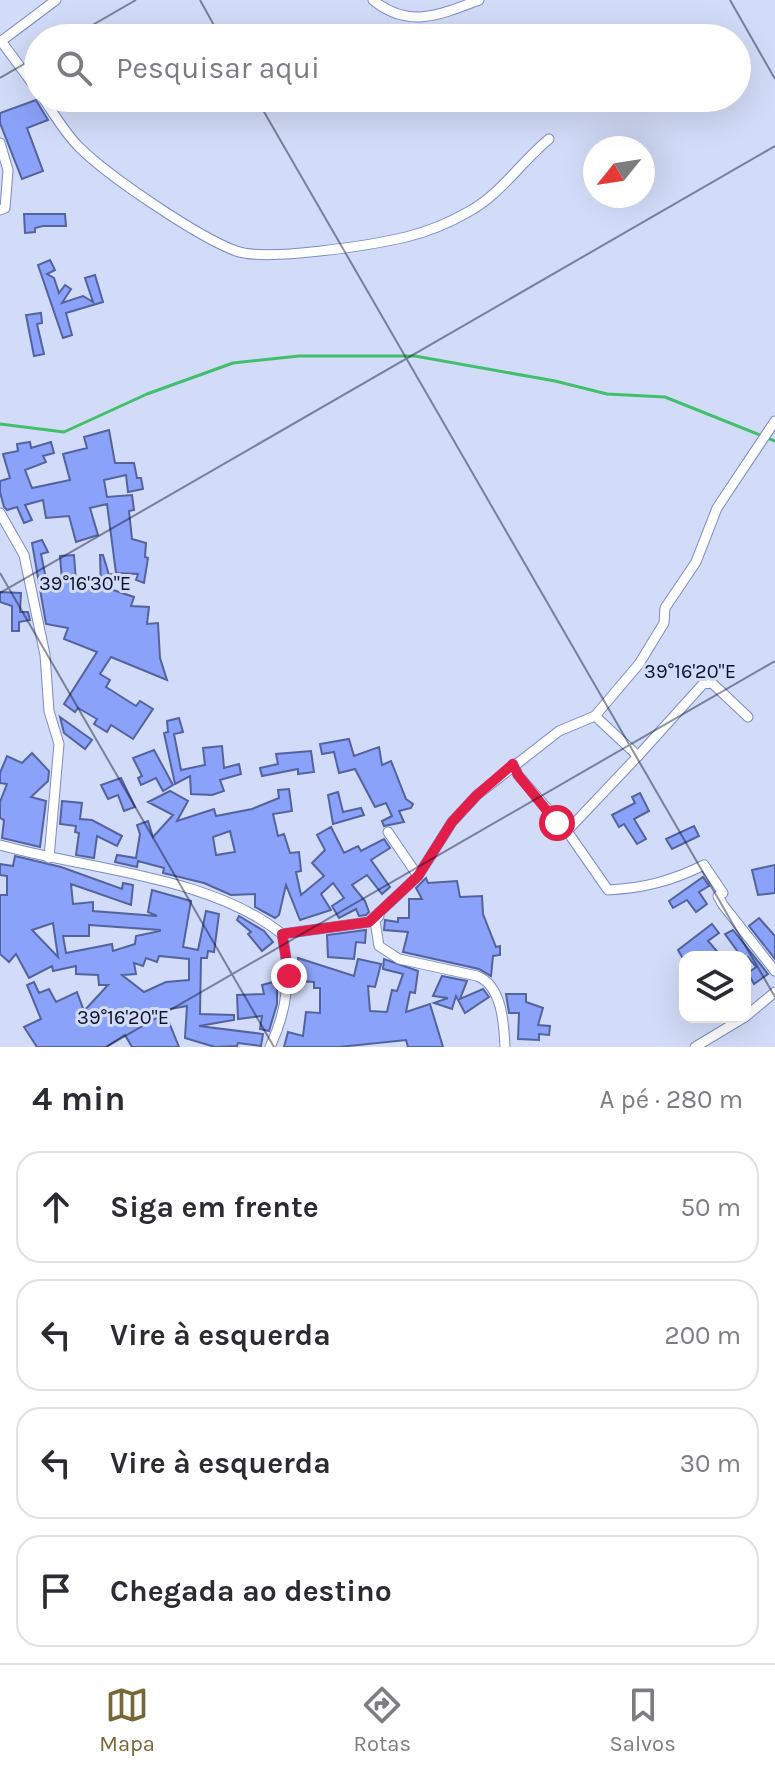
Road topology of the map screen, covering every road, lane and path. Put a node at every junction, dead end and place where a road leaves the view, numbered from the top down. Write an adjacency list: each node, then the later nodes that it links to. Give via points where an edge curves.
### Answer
1 (373, 0): 2 (street, via 390,14 413,18 443,14)
2 (479, 0)
3 (52, 1): 4 (street)
4 (0, 41): 5 (street)
5 (24, 73)
6 (53, 112): 7 (street, via 79,147 145,198 239,252 276,255 405,237 432,228 494,195)
7 (549, 139)
8 (0, 143): 9 (street, via 9,186)
9 (0, 210)
10 (775, 421): 12 (street, via 717,508 696,562 665,608 664,623 639,664)
11 (0, 513): 19 (street, via 24,555 59,744)
12 (595, 716): 14 (street); 15 (street, via 559,731)
13 (748, 717): 14 (street, via 712,683 703,684)
14 (638, 756): 16 (street)
15 (513, 764): 16 (street); 20 (street, via 452,822)
16 (567, 831): 23 (street, via 608,890 647,888 704,865 723,893 718,896 723,905)
17 (388, 832): 20 (street)
18 (0, 845): 19 (street)
19 (49, 858): 22 (street, via 215,896 257,914)
20 (418, 876): 21 (street)
21 (381, 912): 22 (street, via 369,922); 28 (street, via 375,921 379,946 399,959 488,982 499,1004)
22 (282, 934): 27 (street, via 289,976 286,1005)
23 (775, 971)
24 (775, 992): 25 (street)
25 (751, 1012)
26 (735, 1023): 29 (street)
27 (270, 1047)
28 (505, 1047)
29 (695, 1047)

